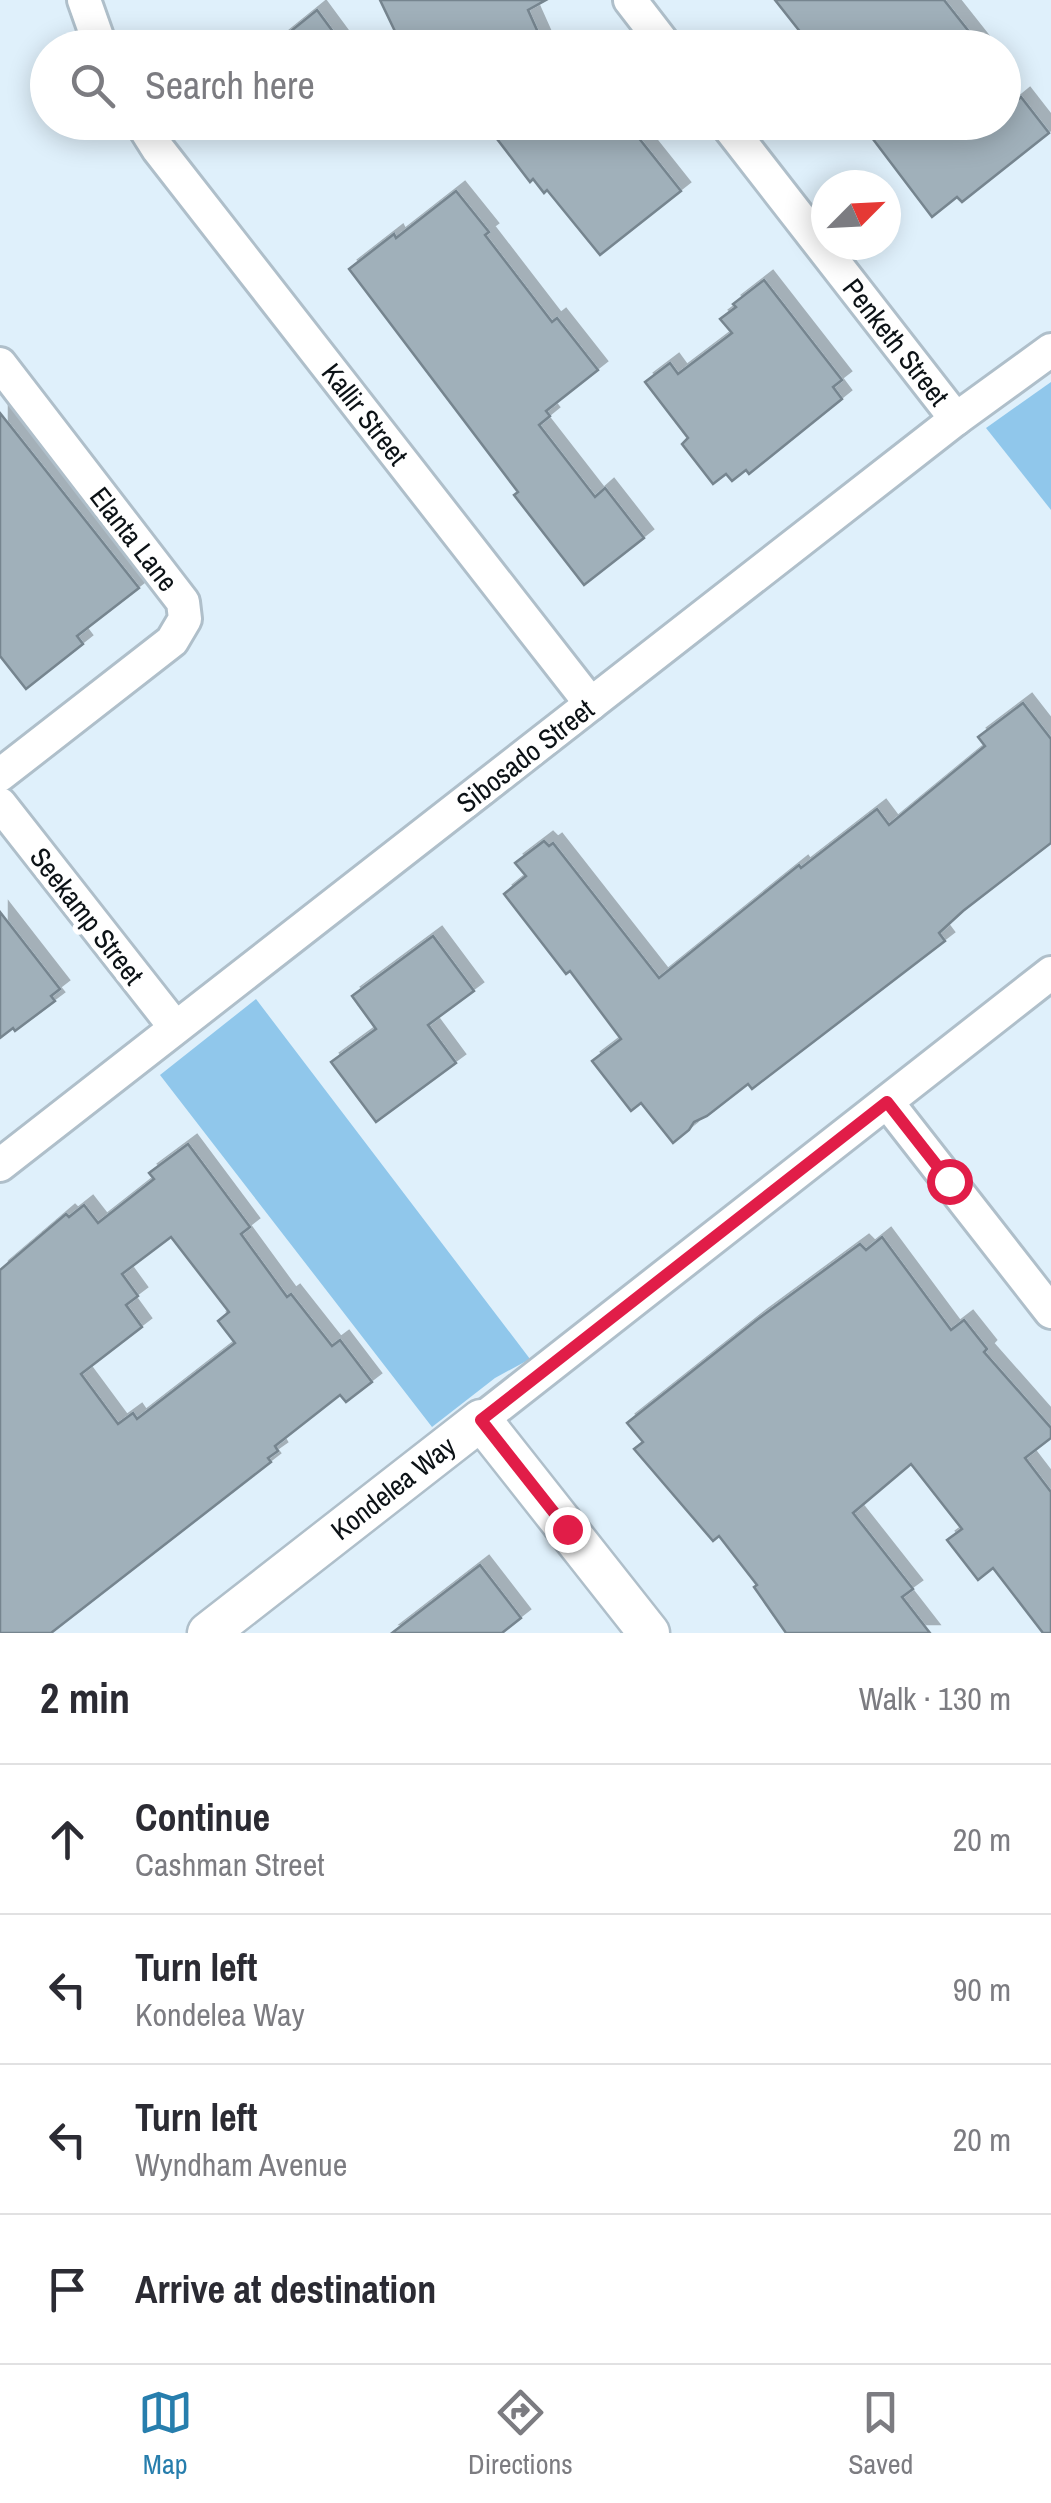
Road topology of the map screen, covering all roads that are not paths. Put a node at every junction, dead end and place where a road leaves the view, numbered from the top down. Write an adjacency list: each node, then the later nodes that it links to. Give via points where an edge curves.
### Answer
1 (84, 0): 3 (street)
2 (630, 0): 4 (street)
3 (95, 30)
4 (653, 30)
5 (152, 140): 10 (street, Kallir Street)
6 (739, 140): 9 (street, Penketh Street)
7 (1051, 350): 9 (street, Sibosado Street)
8 (0, 364): 11 (street, Elanta Lane, via 184,602 184,620 172,641)
9 (956, 420): 10 (street, Sibosado Street)
10 (592, 704): 14 (street, Sibosado Street)
11 (0, 775)
12 (0, 804): 14 (street, Seekamp Street)
13 (1051, 973): 15 (street, Kondelea Way)
14 (175, 1027): 16 (street, Sibosado Street)
15 (887, 1102): 17 (street); 18 (street, Kondelea Way)
16 (0, 1165)
17 (1051, 1312)
18 (481, 1420): 19 (street, Kondelea Way); 20 (street)
19 (208, 1633)
20 (649, 1633)

